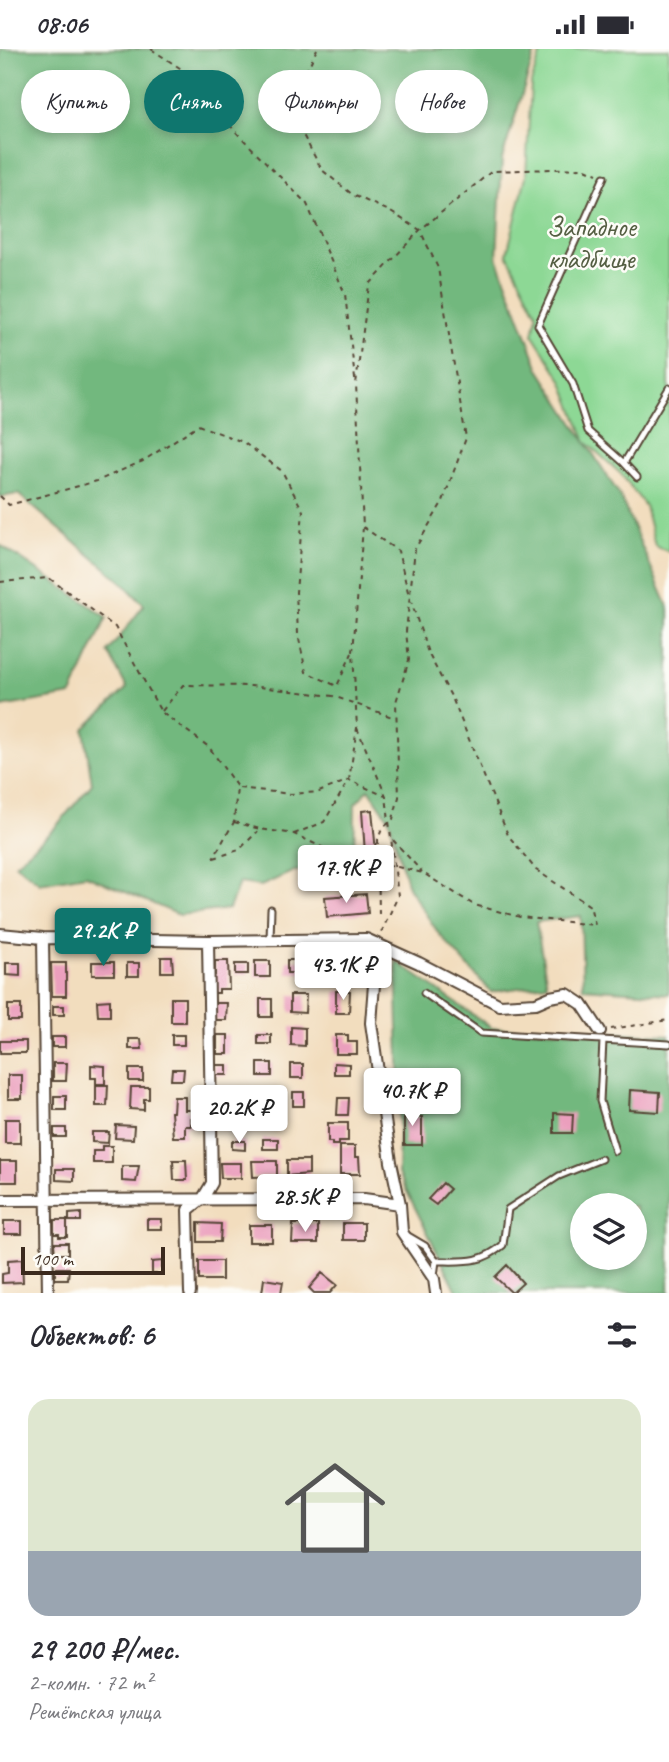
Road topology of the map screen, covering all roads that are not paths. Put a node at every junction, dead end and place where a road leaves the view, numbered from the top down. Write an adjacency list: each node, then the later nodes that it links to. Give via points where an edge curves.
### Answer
1 (604, 177): 3 (lane, via 538,325 573,384 588,431)
2 (669, 388): 3 (lane)
3 (624, 463): 4 (lane)
4 (637, 477)
5 (271, 909): 8 (lane)
6 (0, 934): 7 (street)
7 (43, 938): 9 (street); 18 (street)
8 (270, 939): 9 (street); 10 (street, via 366,939)
9 (208, 941): 16 (street, via 212,1183)
10 (375, 943): 12 (street, via 500,1005 536,1003 567,994 582,1004); 19 (street, via 371,1023)
11 (424, 993): 12 (lane, via 481,1033)
12 (602, 1036): 13 (lane); 14 (lane, via 600,1101)
13 (669, 1044)
14 (615, 1151)
15 (601, 1159): 21 (lane, via 559,1176 508,1209 503,1244 492,1255 472,1262)
16 (203, 1198): 18 (street); 19 (street, via 364,1199); 24 (street, via 188,1210)
17 (0, 1200): 18 (street)
18 (47, 1201): 23 (street)
19 (400, 1204): 20 (street)
20 (402, 1232): 21 (lane, via 425,1245); 22 (street)
21 (436, 1261): 22 (lane)
22 (434, 1279): 25 (street)
23 (48, 1293)
24 (190, 1293)
25 (436, 1293)

